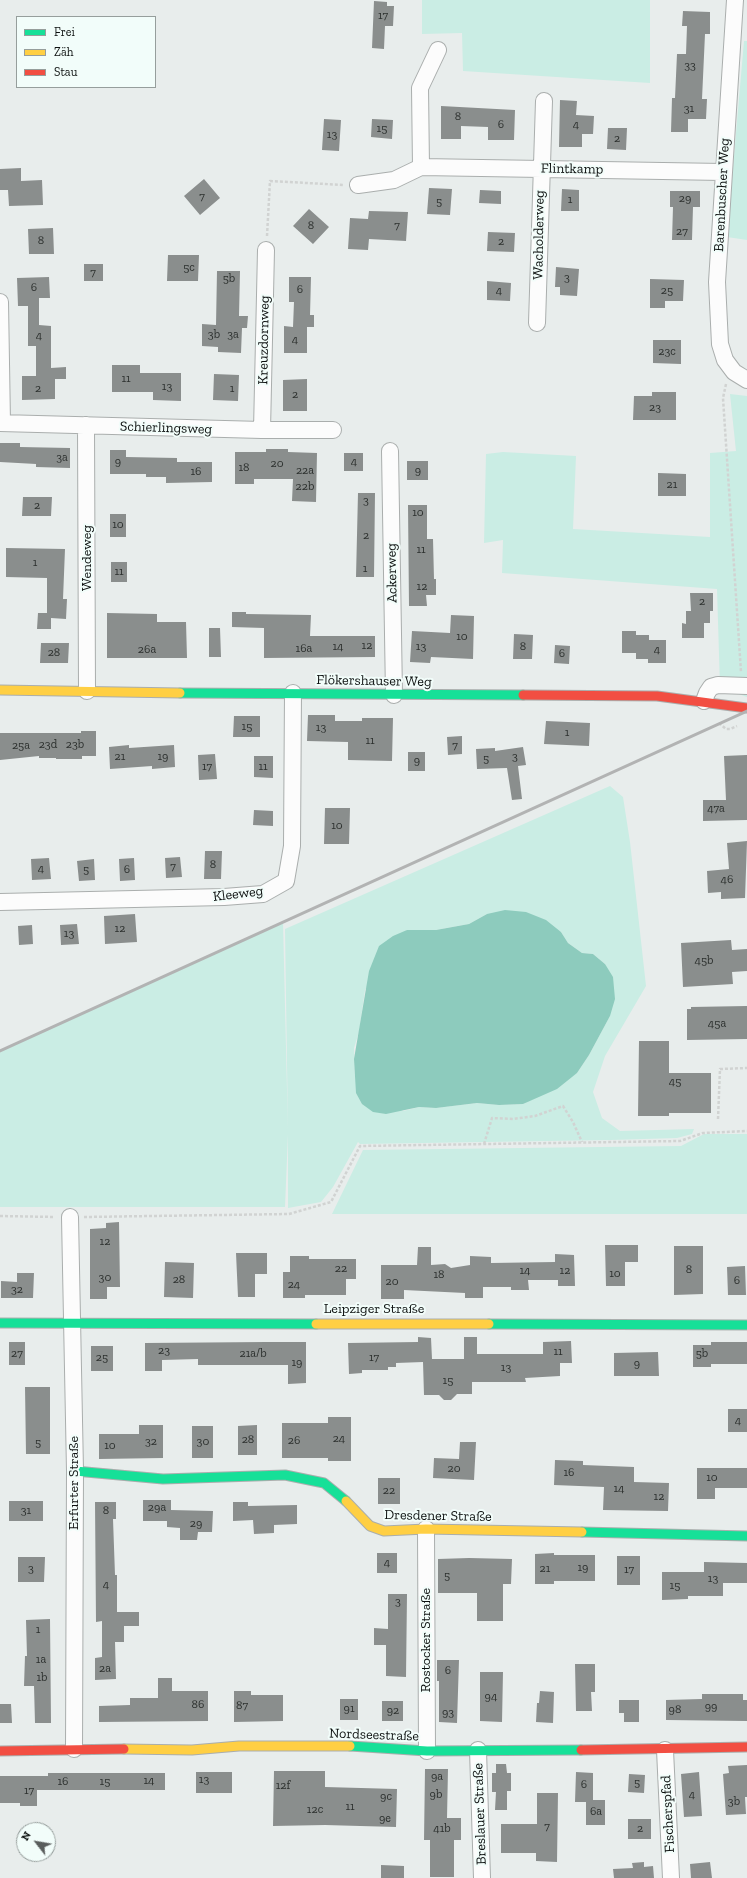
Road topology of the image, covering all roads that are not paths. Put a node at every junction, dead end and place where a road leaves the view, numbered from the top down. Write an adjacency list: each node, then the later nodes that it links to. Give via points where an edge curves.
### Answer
1 (735, 0): 6 (street, Barenbuscher Weg)
2 (438, 50): 4 (street, via 420,88)
3 (544, 100): 5 (street, Wacholderweg)
4 (421, 167): 5 (street, Flintkamp); 7 (street, Flintkamp, via 394,180)
5 (541, 169): 6 (street, Flintkamp); 10 (street, Wacholderweg)
6 (723, 172): 11 (street, Barenbuscher Weg, via 717,282 720,344 726,360)
7 (358, 186)
8 (266, 250): 14 (street, Kreuzdornweg)
9 (0, 302): 12 (street)
10 (537, 323)
11 (741, 376)
12 (1, 423): 13 (street, Schierlingsweg)
13 (86, 425): 14 (street, Schierlingsweg); 19 (street, Wendeweg)
14 (262, 430): 15 (street, Schierlingsweg)
15 (333, 430)
16 (390, 451): 21 (street, Ackerweg)
17 (745, 686): 22 (street, via 718,684 711,687)
18 (0, 690): 19 (street, Flökershauser Weg)
19 (87, 691): 20 (street, Flökershauser Weg)
20 (293, 693): 21 (street, Flökershauser Weg); 24 (street, Kleeweg, via 292,846 286,881 263,894 224,897)
21 (394, 695): 22 (street, Flökershauser Weg, via 657,696)
22 (704, 701): 23 (street, Flökershauser Weg)
23 (747, 708)
24 (0, 902)
25 (70, 1217): 27 (street, Erfurter Straße)
26 (0, 1323): 27 (street, Leipziger Straße)
27 (72, 1323): 28 (street, Leipziger Straße); 29 (street, Erfurter Straße)
28 (747, 1325)
29 (75, 1471): 30 (street, Dresdener Straße, via 163,1479 285,1476 324,1483 349,1503 370,1526 377,1529); 33 (street, Erfurter Straße)
30 (426, 1530): 31 (street, Dresdener Straße); 37 (street, Rostocker Straße)
31 (747, 1536)
32 (747, 1747): 35 (street, Nordseestraße)
33 (74, 1749): 36 (street, Nordseestraße); 37 (street, Nordseestraße, via 192,1750 239,1746 362,1746)
34 (478, 1750): 35 (street, Nordseestraße); 37 (street, Nordseestraße); 38 (street, Breslauer Straße)
35 (665, 1750): 39 (street, Fischerspfad)
36 (0, 1751)
37 (427, 1751)
38 (482, 1878)
39 (671, 1878)

